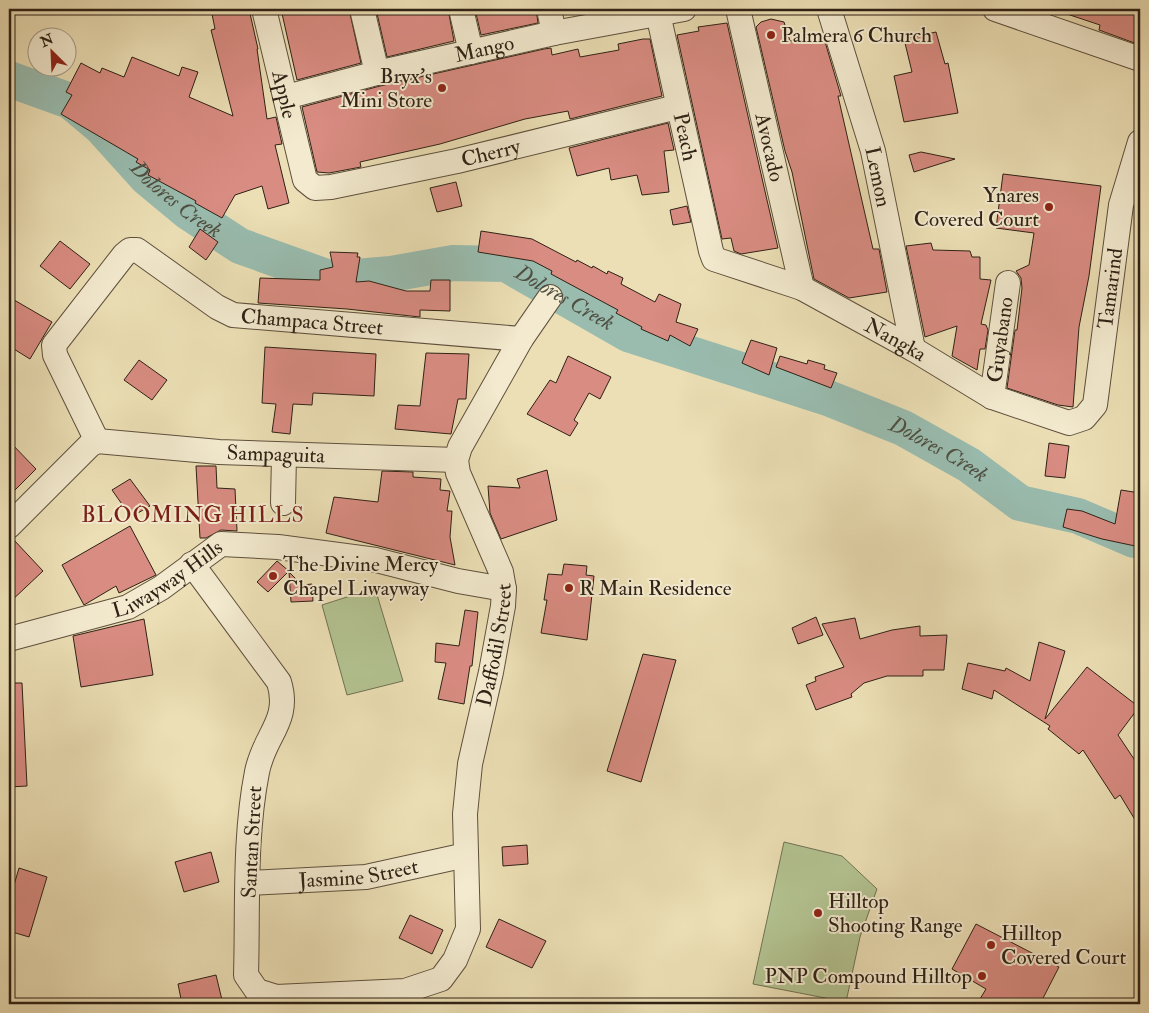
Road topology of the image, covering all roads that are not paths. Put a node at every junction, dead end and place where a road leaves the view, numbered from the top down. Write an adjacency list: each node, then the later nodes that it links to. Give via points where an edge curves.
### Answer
1 (264, 9): 14 (street, Apple)
2 (362, 9): 13 (street)
3 (461, 9): 11 (street)
4 (550, 9): 10 (street)
5 (684, 9): 9 (street, Mango)
6 (738, 9): 20 (street, Avocado)
7 (830, 9): 23 (street, Lemon, via 873,151)
8 (995, 9): 12 (street)
9 (658, 10): 10 (street, Mango); 15 (street, Peach)
10 (554, 33): 11 (street, Mango)
11 (471, 52): 13 (street, Mango)
12 (1140, 60)
13 (377, 73): 14 (street, Mango)
14 (286, 97): 17 (street, Apple)
15 (677, 107): 17 (street, Cherry, via 457,161 331,187 315,188); 18 (street, Peach, via 711,252 714,259)
16 (1140, 142): 25 (street, Tamarind, via 1121,205 1095,405 1084,418)
17 (305, 180)
18 (720, 261): 20 (street, Nangka)
19 (1008, 283): 24 (street, Guyabano)
20 (802, 288): 23 (street, Nangka)
21 (550, 298): 22 (street)
22 (522, 339): 26 (street, Champaca Street, via 233,315 217,308 137,250 130,250 54,345 54,355); 28 (street, via 460,447)
23 (913, 349): 24 (street, Nangka)
24 (992, 397): 25 (street, Nangka)
25 (1068, 423)
26 (97, 441): 27 (street, Sampaguita); 30 (street)
27 (284, 455): 28 (street, Sampaguita); 29 (street)
28 (456, 460): 32 (street, Daffodil Street, via 458,473 501,572)
29 (283, 503)
30 (9, 526)
31 (192, 564): 32 (street, Liwayway Hills, via 221,544 246,544 376,560); 33 (street, Liwayway Hills, via 161,588 128,607); 35 (street, Santan Street, via 279,682 284,698 282,714 260,757 250,807)
32 (504, 589): 34 (street, Daffodil Street, via 491,672 470,764 465,814)
33 (9, 638)
34 (466, 855): 35 (street, Jasmine Street, via 366,877); 36 (street, Daffodil Street, via 468,929 455,960 441,980 405,991 276,997 256,991)
35 (249, 884): 36 (street, Santan Street)
36 (246, 975)

